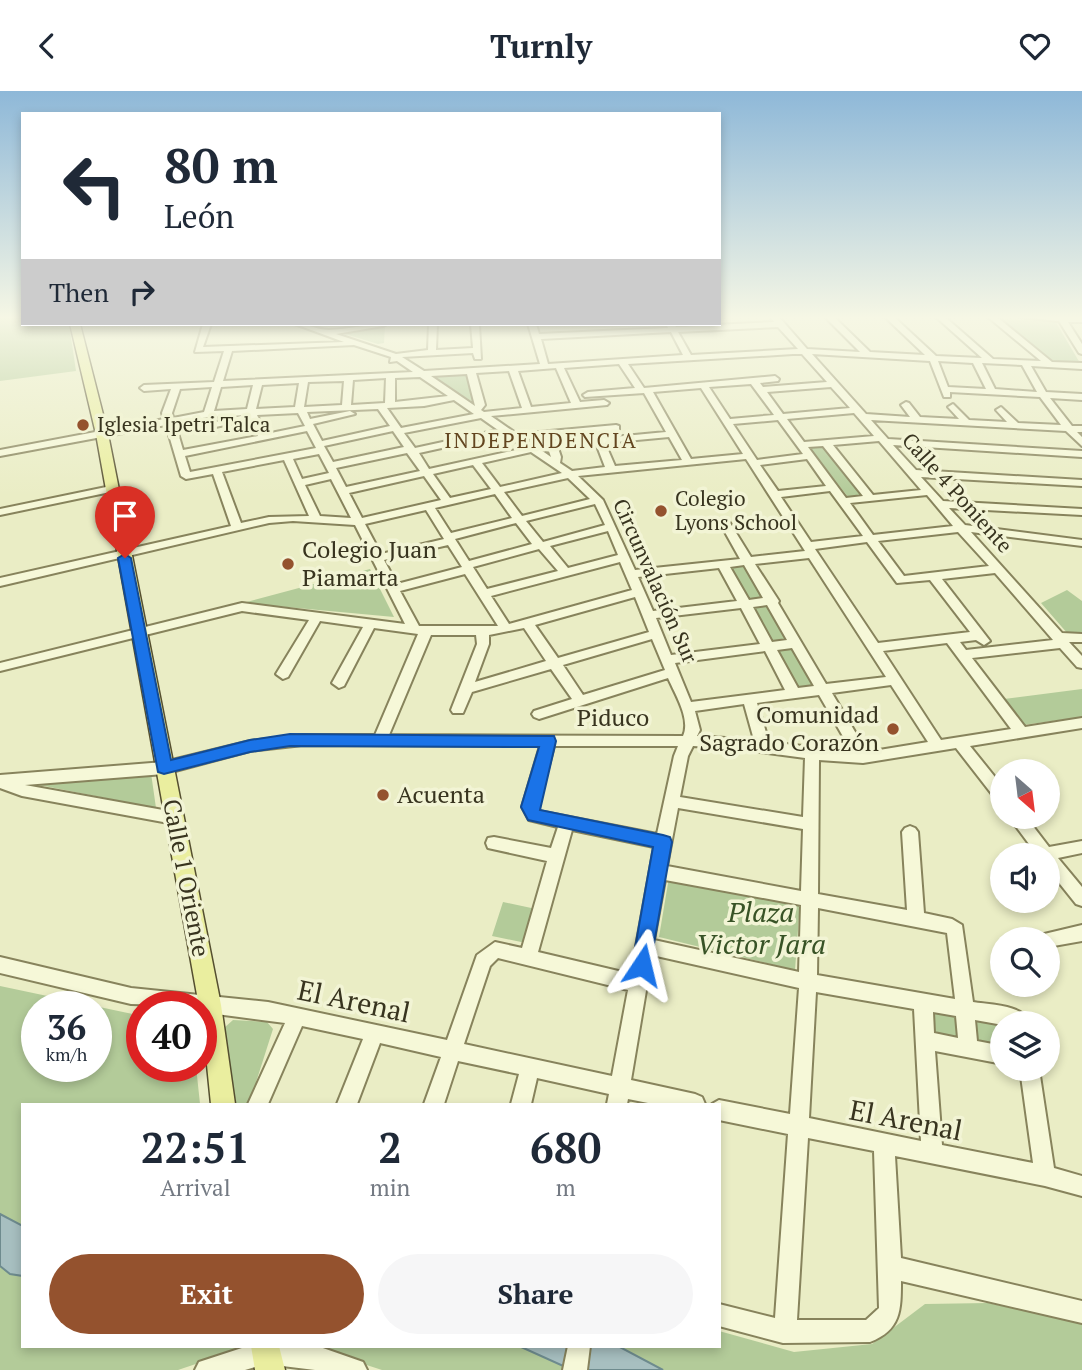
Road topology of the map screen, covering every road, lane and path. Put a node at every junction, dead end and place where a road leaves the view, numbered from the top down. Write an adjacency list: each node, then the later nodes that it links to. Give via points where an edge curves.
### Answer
1 (88, 377): 57 (main road, Calle 1 Oriente)
2 (220, 377): 18 (street)
3 (349, 377): 4 (street); 15 (street); 34 (street)
4 (358, 377)
5 (391, 377): 35 (street)
6 (427, 377): 28 (street, Circunvalación Sur)
7 (477, 377): 40 (street)
8 (516, 377): 37 (street)
9 (564, 377): 32 (street)
10 (634, 377): 25 (street)
11 (828, 377): 19 (street, Calle 4 Poniente)
12 (940, 377): 31 (street)
13 (984, 377): 26 (street)
14 (1033, 377): 27 (street)
15 (304, 379): 17 (street); 36 (street)
16 (775, 379): 21 (street); 24 (street)
17 (259, 381): 18 (street); 42 (street)
18 (218, 383): 22 (street); 41 (street)
19 (834, 384): 24 (street); 43 (street, Calle 4 Poniente)
20 (703, 385): 21 (street); 25 (street); 47 (street)
21 (757, 385): 24 (street); 44 (street)
22 (177, 386): 23 (street); 46 (street, via 167,413)
23 (144, 388)
24 (782, 388)
25 (644, 390): 30 (street); 59 (street)
26 (992, 392): 27 (street); 31 (street)
27 (1043, 395): 29 (street); 53 (street)
28 (457, 397): 35 (street); 40 (street, Circunvalación Sur)
29 (1082, 397)
30 (602, 399): 32 (street); 52 (street)
31 (949, 399): 48 (street)
32 (575, 401): 37 (street)
33 (906, 405): 45 (street)
34 (346, 407): 35 (street); 36 (street)
35 (384, 407): 49 (street); 55 (street)
36 (301, 409): 42 (street); 49 (street)
37 (527, 410): 39 (street)
38 (1001, 410): 50 (street)
39 (512, 411): 40 (street); 60 (street)
40 (479, 412): 55 (street); 60 (street, Circunvalación Sur)
41 (208, 414): 42 (street); 46 (street)
42 (252, 414): 51 (street); 61 (street)
43 (860, 414): 44 (street); 45 (street); 63 (street, Calle 4 Poniente)
44 (781, 417): 47 (street); 68 (street)
45 (918, 420): 48 (street)
46 (170, 421): 57 (street); 73 (street)
47 (727, 422): 77 (street)
48 (965, 422): 50 (street)
49 (309, 425): 61 (street); 69 (street)
50 (1015, 425): 53 (street)
51 (201, 427)
52 (616, 428): 56 (street); 62 (street)
53 (1068, 429): 54 (street); 66 (street)
54 (1082, 429)
55 (397, 430): 69 (street); 71 (street)
56 (594, 430): 58 (street); 64 (street)
57 (102, 434): 72 (street); 91 (main road, Calle 1 Oriente)
58 (548, 434): 60 (street); 80 (street)
59 (673, 434): 62 (street); 79 (street)
60 (514, 435): 70 (street, Circunvalación Sur); 71 (street)
61 (263, 437): 67 (street)
62 (621, 439): 64 (street)
63 (884, 440): 65 (street); 74 (street); 86 (street, Calle 4 Poniente)
64 (599, 441): 83 (street)
65 (826, 443): 68 (street); 96 (street)
66 (1082, 443)
67 (228, 444): 73 (street); 81 (street)
68 (801, 445): 75 (street)
69 (320, 447): 76 (street); 82 (street)
70 (533, 449): 78 (street); 80 (street, Circunvalación Sur)
71 (411, 450): 82 (street); 85 (street)
72 (0, 453)
73 (180, 454): 84 (street, via 187,476)
74 (1082, 454)
75 (810, 456): 77 (street); 90 (street)
76 (287, 457): 81 (street); 88 (street)
77 (751, 459): 79 (street); 95 (street)
78 (476, 462): 85 (street); 93 (street)
79 (688, 462): 83 (street)
80 (555, 464): 87 (street, Circunvalación Sur)
81 (236, 467): 84 (street)
82 (332, 470): 88 (street); 92 (street)
83 (611, 470): 87 (street)
84 (217, 471): 110 (street)
85 (427, 473): 92 (street); 99 (street)
86 (913, 473): 89 (street); 94 (street, Calle 4 Poniente)
87 (570, 474): 93 (street); 97 (street, Circunvalación Sur)
88 (299, 483): 105 (street)
89 (1082, 483)
90 (833, 488): 95 (street); 98 (street)
91 (111, 489): 102 (street); 117 (main road, Calle 1 Oriente)
92 (342, 491): 106 (street)
93 (498, 491): 99 (street); 104 (street)
94 (929, 492): 96 (street); 100 (street, Calle 4 Poniente)
95 (774, 495): 116 (street)
96 (870, 498): 98 (street)
97 (598, 500): 104 (street); 109 (street, Circunvalación Sur)
98 (843, 501): 112 (street)
99 (447, 502): 101 (street)
100 (940, 504): 107 (street); 111 (street, Calle 4 Poniente)
101 (429, 506): 106 (street); 113 (street)
102 (0, 512)
103 (1082, 512): 107 (street)
104 (520, 519): 113 (street); 115 (street)
105 (316, 520): 106 (street); 110 (street, via 285,518)
106 (359, 522): 119 (street)
107 (1030, 522): 111 (street); 114 (street)
108 (726, 525): 120 (street)
109 (612, 527): 115 (street); 118 (street, Circunvalación Sur)
110 (237, 528): 117 (street)
111 (962, 529): 112 (street); 123 (street, Calle 4 Poniente)
112 (870, 538): 116 (street); 126 (street, via 901,580)
113 (450, 539): 119 (street); 122 (street)
114 (1082, 543)
115 (542, 545): 122 (street); 124 (street)
116 (810, 550): 120 (street); 148 (street)
117 (124, 554): 127 (street); 140 (main road, Calle 1 Oriente)
118 (624, 557): 124 (street); 125 (street, Circunvalación Sur)
119 (377, 558): 128 (street)
120 (749, 561): 121 (street); 131 (street)
121 (723, 564): 125 (street); 132 (street)
122 (467, 567): 128 (street); 130 (street)
123 (998, 569): 126 (street); 145 (street, Calle 4 Poniente)
124 (565, 573): 130 (street)
125 (631, 574): 129 (street, Circunvalación Sur)
126 (933, 576): 142 (street)
127 (0, 582)
128 (393, 589): 138 (street)
129 (639, 592): 133 (street, Circunvalación Sur); 136 (street)
130 (484, 594): 137 (street)
131 (773, 601): 132 (street); 146 (street)
132 (745, 604): 133 (street); 147 (street)
133 (648, 615): 141 (street, Circunvalación Sur)
134 (317, 616): 135 (street); 140 (street, via 242,607); 155 (street)
135 (371, 623): 138 (street); 157 (street)
136 (527, 623): 137 (street); 151 (street)
137 (506, 629): 139 (street)
138 (420, 630): 139 (street); 168 (street)
139 (482, 631): 158 (street, via 484,641)
140 (139, 632): 154 (street); 176 (main road, Calle 1 Oriente)
141 (656, 634): 151 (street); 153 (street, Circunvalación Sur)
142 (979, 635): 144 (street); 149 (street)
143 (1082, 638): 145 (street)
144 (951, 639): 148 (street); 150 (street)
145 (1061, 640): 149 (street); 152 (street, Calle 4 Poniente)
146 (797, 643): 147 (street); 159 (street)
147 (769, 647): 153 (street); 160 (street)
148 (874, 648): 156 (street)
149 (992, 652): 150 (street)
150 (964, 655): 167 (street)
151 (555, 663): 158 (street); 162 (street)
152 (1082, 664)
153 (670, 666): 162 (street); 163 (street, Circunvalación Sur)
154 (0, 667)
155 (283, 674)
156 (895, 680): 159 (street); 172 (street)
157 (339, 683)
158 (466, 689): 164 (street)
159 (825, 689): 160 (street); 175 (street)
160 (794, 693): 161 (street)
161 (749, 699): 163 (street); 173 (street)
162 (580, 701): 165 (street)
163 (687, 707): 170 (street, Circunvalación Sur, via 693,723)
164 (458, 710)
165 (539, 713)
166 (1082, 723): 167 (street, Piduco)
167 (1021, 732): 171 (street, Piduco)
168 (380, 739): 169 (street, Piduco); 176 (street, Piduco, via 276,742)
169 (548, 741): 170 (street, Piduco); 181 (street, via 531,813)
170 (688, 741): 173 (street, Piduco); 179 (street, Circunvalación Sur)
171 (960, 743): 172 (street, Piduco); 178 (street)
172 (937, 745): 175 (street, Piduco)
173 (763, 746): 174 (street, Piduco)
174 (812, 754): 175 (street, Piduco); 182 (street)
175 (863, 758)
176 (164, 768): 177 (street, Piduco); 180 (main road, Calle 1 Oriente)
177 (0, 781): 180 (street, via 22,790)
178 (990, 781)
179 (671, 801): 182 (street); 185 (street, Circunvalación Sur)
180 (174, 818): 203 (main road, Calle 1 Oriente)
181 (567, 823): 185 (street); 190 (street)
182 (810, 824): 193 (street)
183 (1026, 829): 187 (street)
184 (909, 832): 195 (street)
185 (663, 842): 191 (street, Circunvalación Sur)
186 (494, 843): 190 (street)
187 (1037, 843)
188 (1082, 848): 189 (street)
189 (1060, 853)
190 (556, 856): 199 (street)
191 (660, 871): 193 (street); 198 (street, Circunvalación Sur)
192 (1060, 872): 194 (street)
193 (811, 899): 195 (street); 201 (street)
194 (1082, 899)
195 (916, 921): 207 (street, via 956,930)
196 (1082, 933): 197 (street)
197 (1060, 937)
198 (645, 946): 201 (street); 202 (street, Circunvalación Sur)
199 (528, 956): 202 (street); 213 (street, via 495,950 483,961)
200 (0, 965): 204 (street, El Arenal)
201 (808, 982): 205 (street); 226 (street)
202 (639, 984): 218 (street, Circunvalación Sur)
203 (207, 991)
204 (126, 995)
205 (922, 1002): 207 (street); 211 (street)
206 (217, 1006): 209 (street, El Arenal)
207 (963, 1009): 208 (street); 212 (street)
208 (990, 1015)
209 (297, 1017): 210 (street, El Arenal); 220 (street)
210 (375, 1033): 213 (street, El Arenal); 221 (street)
211 (925, 1040): 212 (street); 228 (street)
212 (969, 1049): 214 (street)
213 (452, 1051): 216 (street, El Arenal); 222 (street)
214 (990, 1053)
215 (217, 1058): 219 (main road, Calle 1 Oriente)
216 (530, 1068): 218 (street, El Arenal); 223 (street)
217 (1031, 1081): 229 (street)
218 (618, 1096): 224 (street, El Arenal)
219 (223, 1103)
220 (258, 1103)
221 (347, 1103)
222 (434, 1103)
223 (521, 1103)
224 (685, 1103)
225 (721, 1110): 226 (street, El Arenal)
226 (800, 1128): 227 (street, El Arenal); 234 (street)
227 (884, 1142): 228 (street, El Arenal); 231 (street)
228 (932, 1153): 229 (street, El Arenal)
229 (1045, 1176): 230 (street, El Arenal)
230 (1082, 1186)
231 (890, 1278): 232 (street); 234 (street, via 890,1309 870,1331)
232 (1082, 1313)
233 (721, 1316): 234 (street)
234 (783, 1332)
235 (579, 1348): 239 (street)
236 (267, 1356): 237 (street); 238 (street, via 293,1354)
237 (206, 1370)
238 (355, 1370)
239 (575, 1370)

